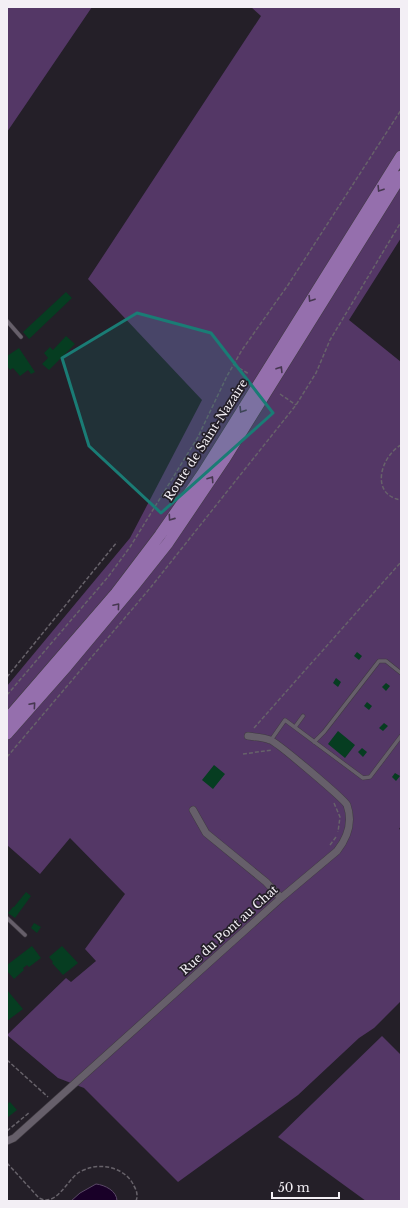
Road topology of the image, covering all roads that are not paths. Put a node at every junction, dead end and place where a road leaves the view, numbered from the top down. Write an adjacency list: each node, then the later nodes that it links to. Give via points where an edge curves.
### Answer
1 (401, 156): 7 (main road, Route de Saint-Nazaire, one-way to 7, via 203,473 160,535 116,593)
2 (401, 176): 9 (main road, Route de Saint-Nazaire, one-way to 2, via 67,666 168,543 224,460)
3 (7, 322): 4 (lane)
4 (21, 337)
5 (401, 673): 13 (lane, via 386,661 380,661)
6 (303, 716): 8 (lane)
7 (7, 719)
8 (295, 728): 12 (lane, via 285,720); 13 (lane)
9 (7, 734)
10 (248, 736): 12 (street, Rue du Pont au Chat)
11 (401, 736): 13 (lane, via 370,777 363,778)
12 (271, 740): 15 (street, Rue du Pont au Chat, via 340,797 346,804 350,822 343,844 337,851)
13 (314, 742)
14 (193, 810): 15 (street, via 206,833 266,882)
15 (281, 898): 18 (street, Rue du Pont au Chat, via 14,1138)
16 (7, 918): 17 (lane)
17 (25, 935)
18 (7, 1141)

